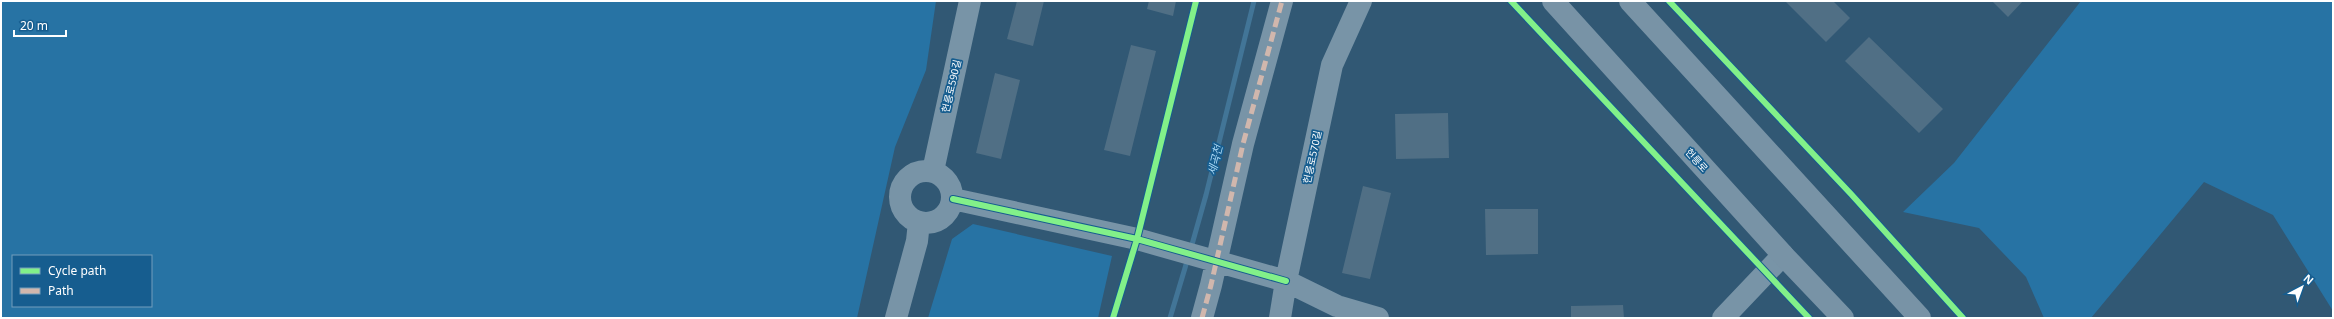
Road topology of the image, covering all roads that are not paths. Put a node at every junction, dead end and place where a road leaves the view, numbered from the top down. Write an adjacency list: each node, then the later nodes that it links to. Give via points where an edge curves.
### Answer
1 (970, 1): 6 (street, 헌릉로590길)
2 (1282, 1): 12 (street, via 1243,144)
3 (1361, 1): 10 (street, 헌릉로570길, via 1332,65)
4 (1553, 1): 9 (main road, 헌릉로)
5 (1630, 1): 17 (main road)
6 (933, 171): 7 (street, via 947,182); 8 (street, via 924,170 907,176 900,188 901,206 910,218)
7 (953, 199): 8 (street, via 944,217 928,223); 10 (street, via 1137,239)
8 (919, 222): 11 (street, via 917,241)
9 (1783, 255): 15 (street); 16 (main road, 헌릉로)
10 (1286, 281): 13 (street, 헌릉로570길); 14 (street, via 1337,306)
11 (896, 318)
12 (1202, 318)
13 (1280, 318)
14 (1378, 318)
15 (1723, 318)
16 (1843, 318)
17 (1920, 318)

